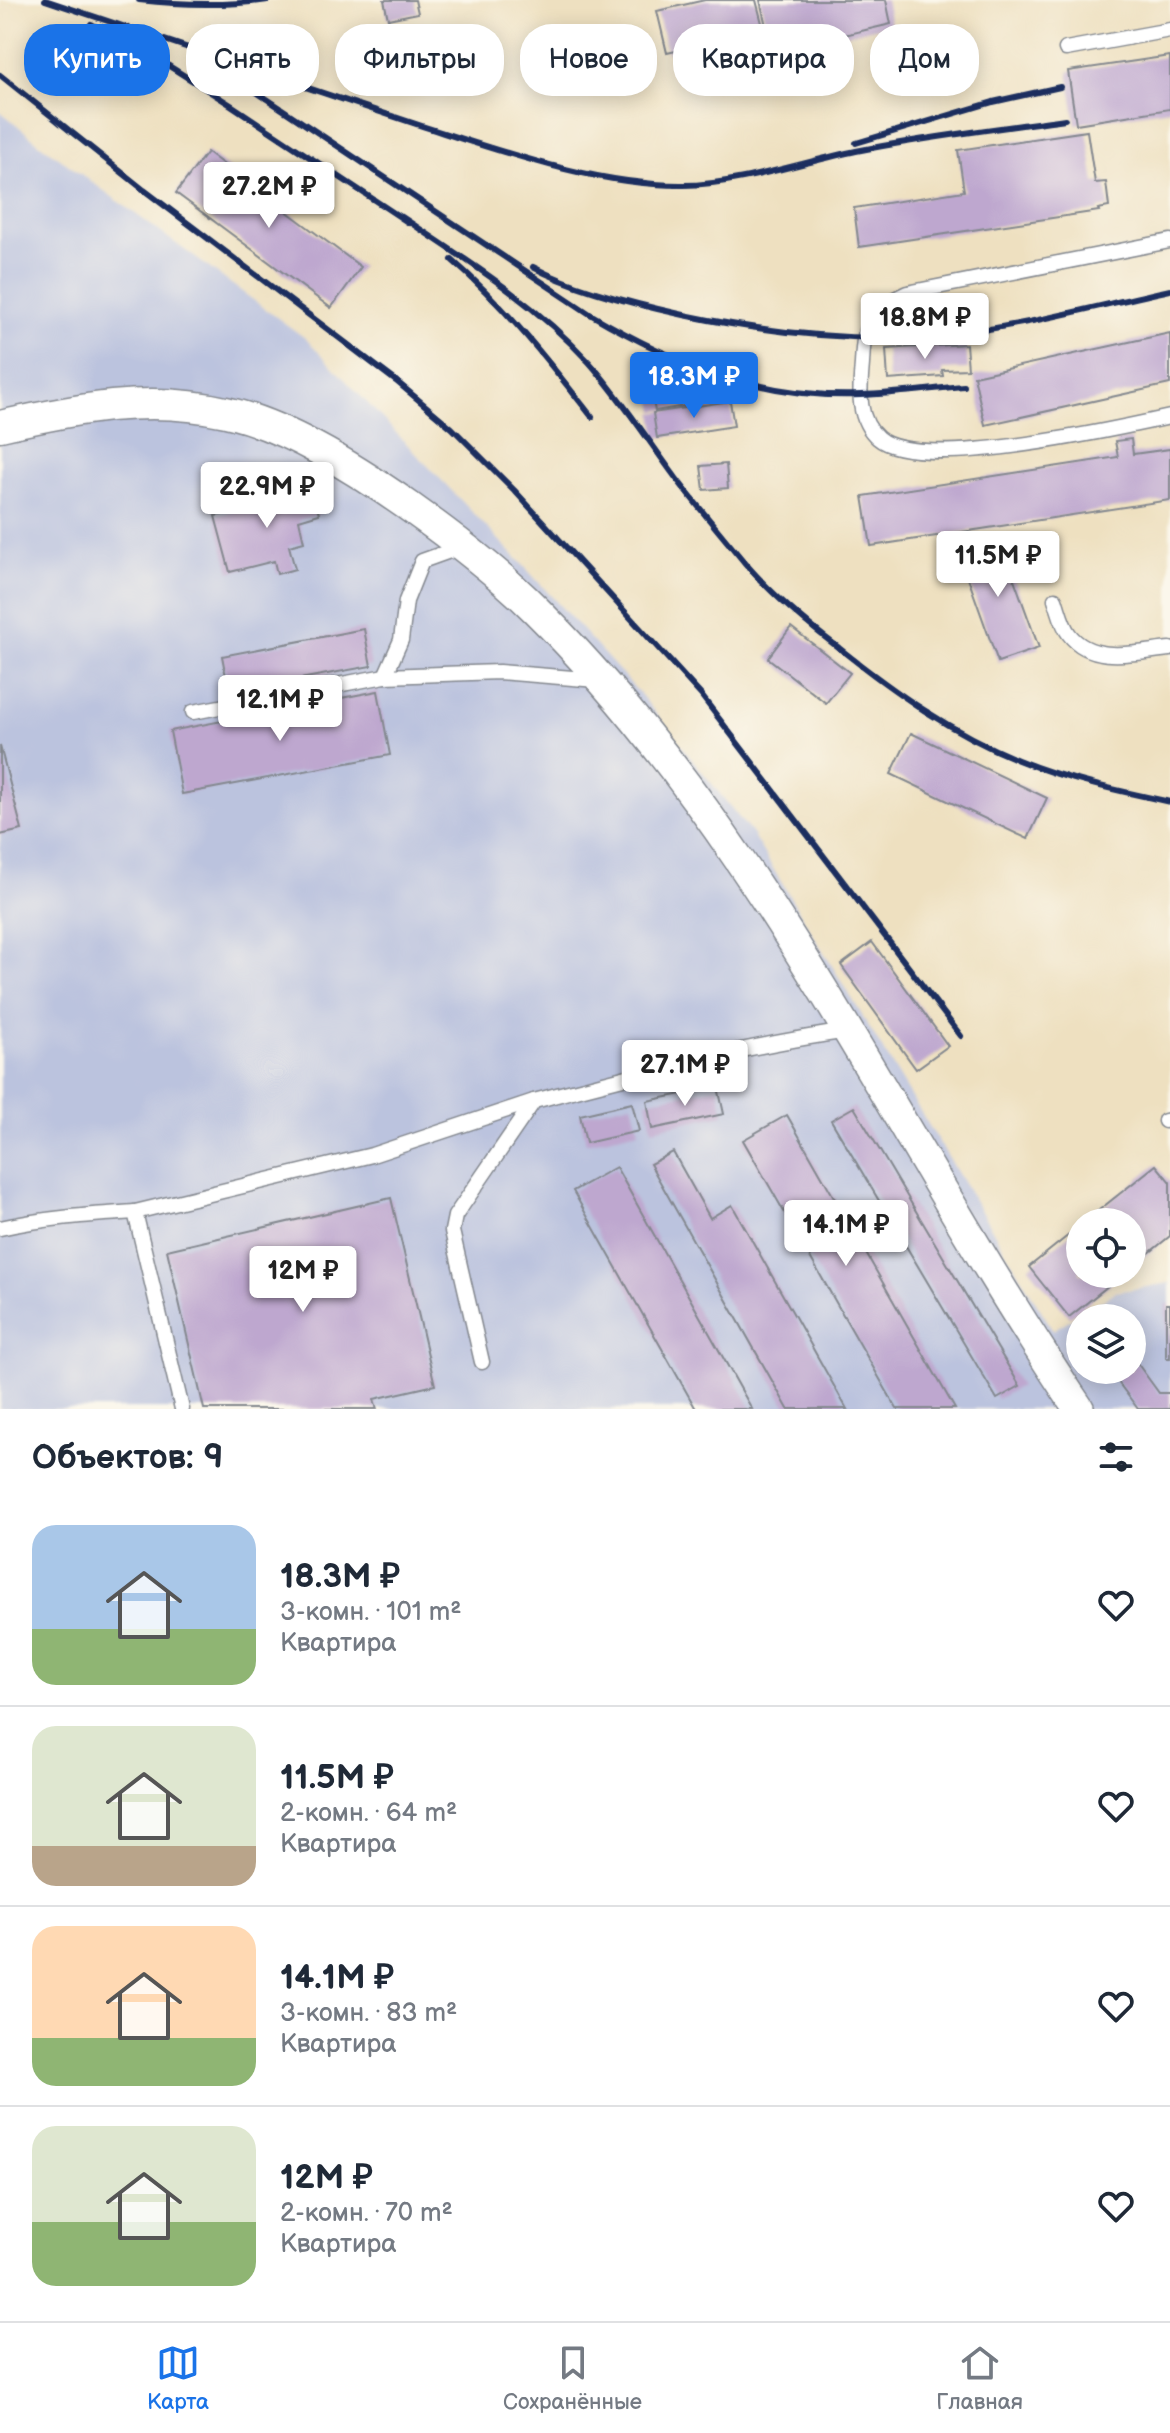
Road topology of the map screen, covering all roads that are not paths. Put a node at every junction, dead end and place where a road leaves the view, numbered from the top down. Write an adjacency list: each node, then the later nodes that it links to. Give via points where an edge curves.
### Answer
1 (1170, 30): 2 (lane)
2 (1066, 49)
3 (1170, 241): 4 (lane, via 907,293 889,301 875,312 863,338 860,396 863,416 878,439 894,447 938,452 1119,429)
4 (1170, 417)
5 (0, 426): 6 (street, via 125,404 229,412 339,461)
6 (462, 546): 9 (lane, via 422,561 406,601 401,640); 10 (street, via 533,607)
7 (1055, 599): 8 (lane, via 1068,634 1085,648 1108,655)
8 (1170, 649)
9 (385, 676): 10 (lane, via 499,672); 11 (lane)
10 (601, 680): 12 (street, via 736,853)
11 (193, 712)
12 (848, 1031): 13 (lane, via 714,1055); 18 (street)
13 (534, 1101): 14 (lane, via 372,1155); 16 (lane, via 455,1216 452,1231)
14 (135, 1212): 15 (lane); 17 (lane)
15 (0, 1228)
16 (482, 1362)
17 (182, 1409)
18 (1079, 1409)

